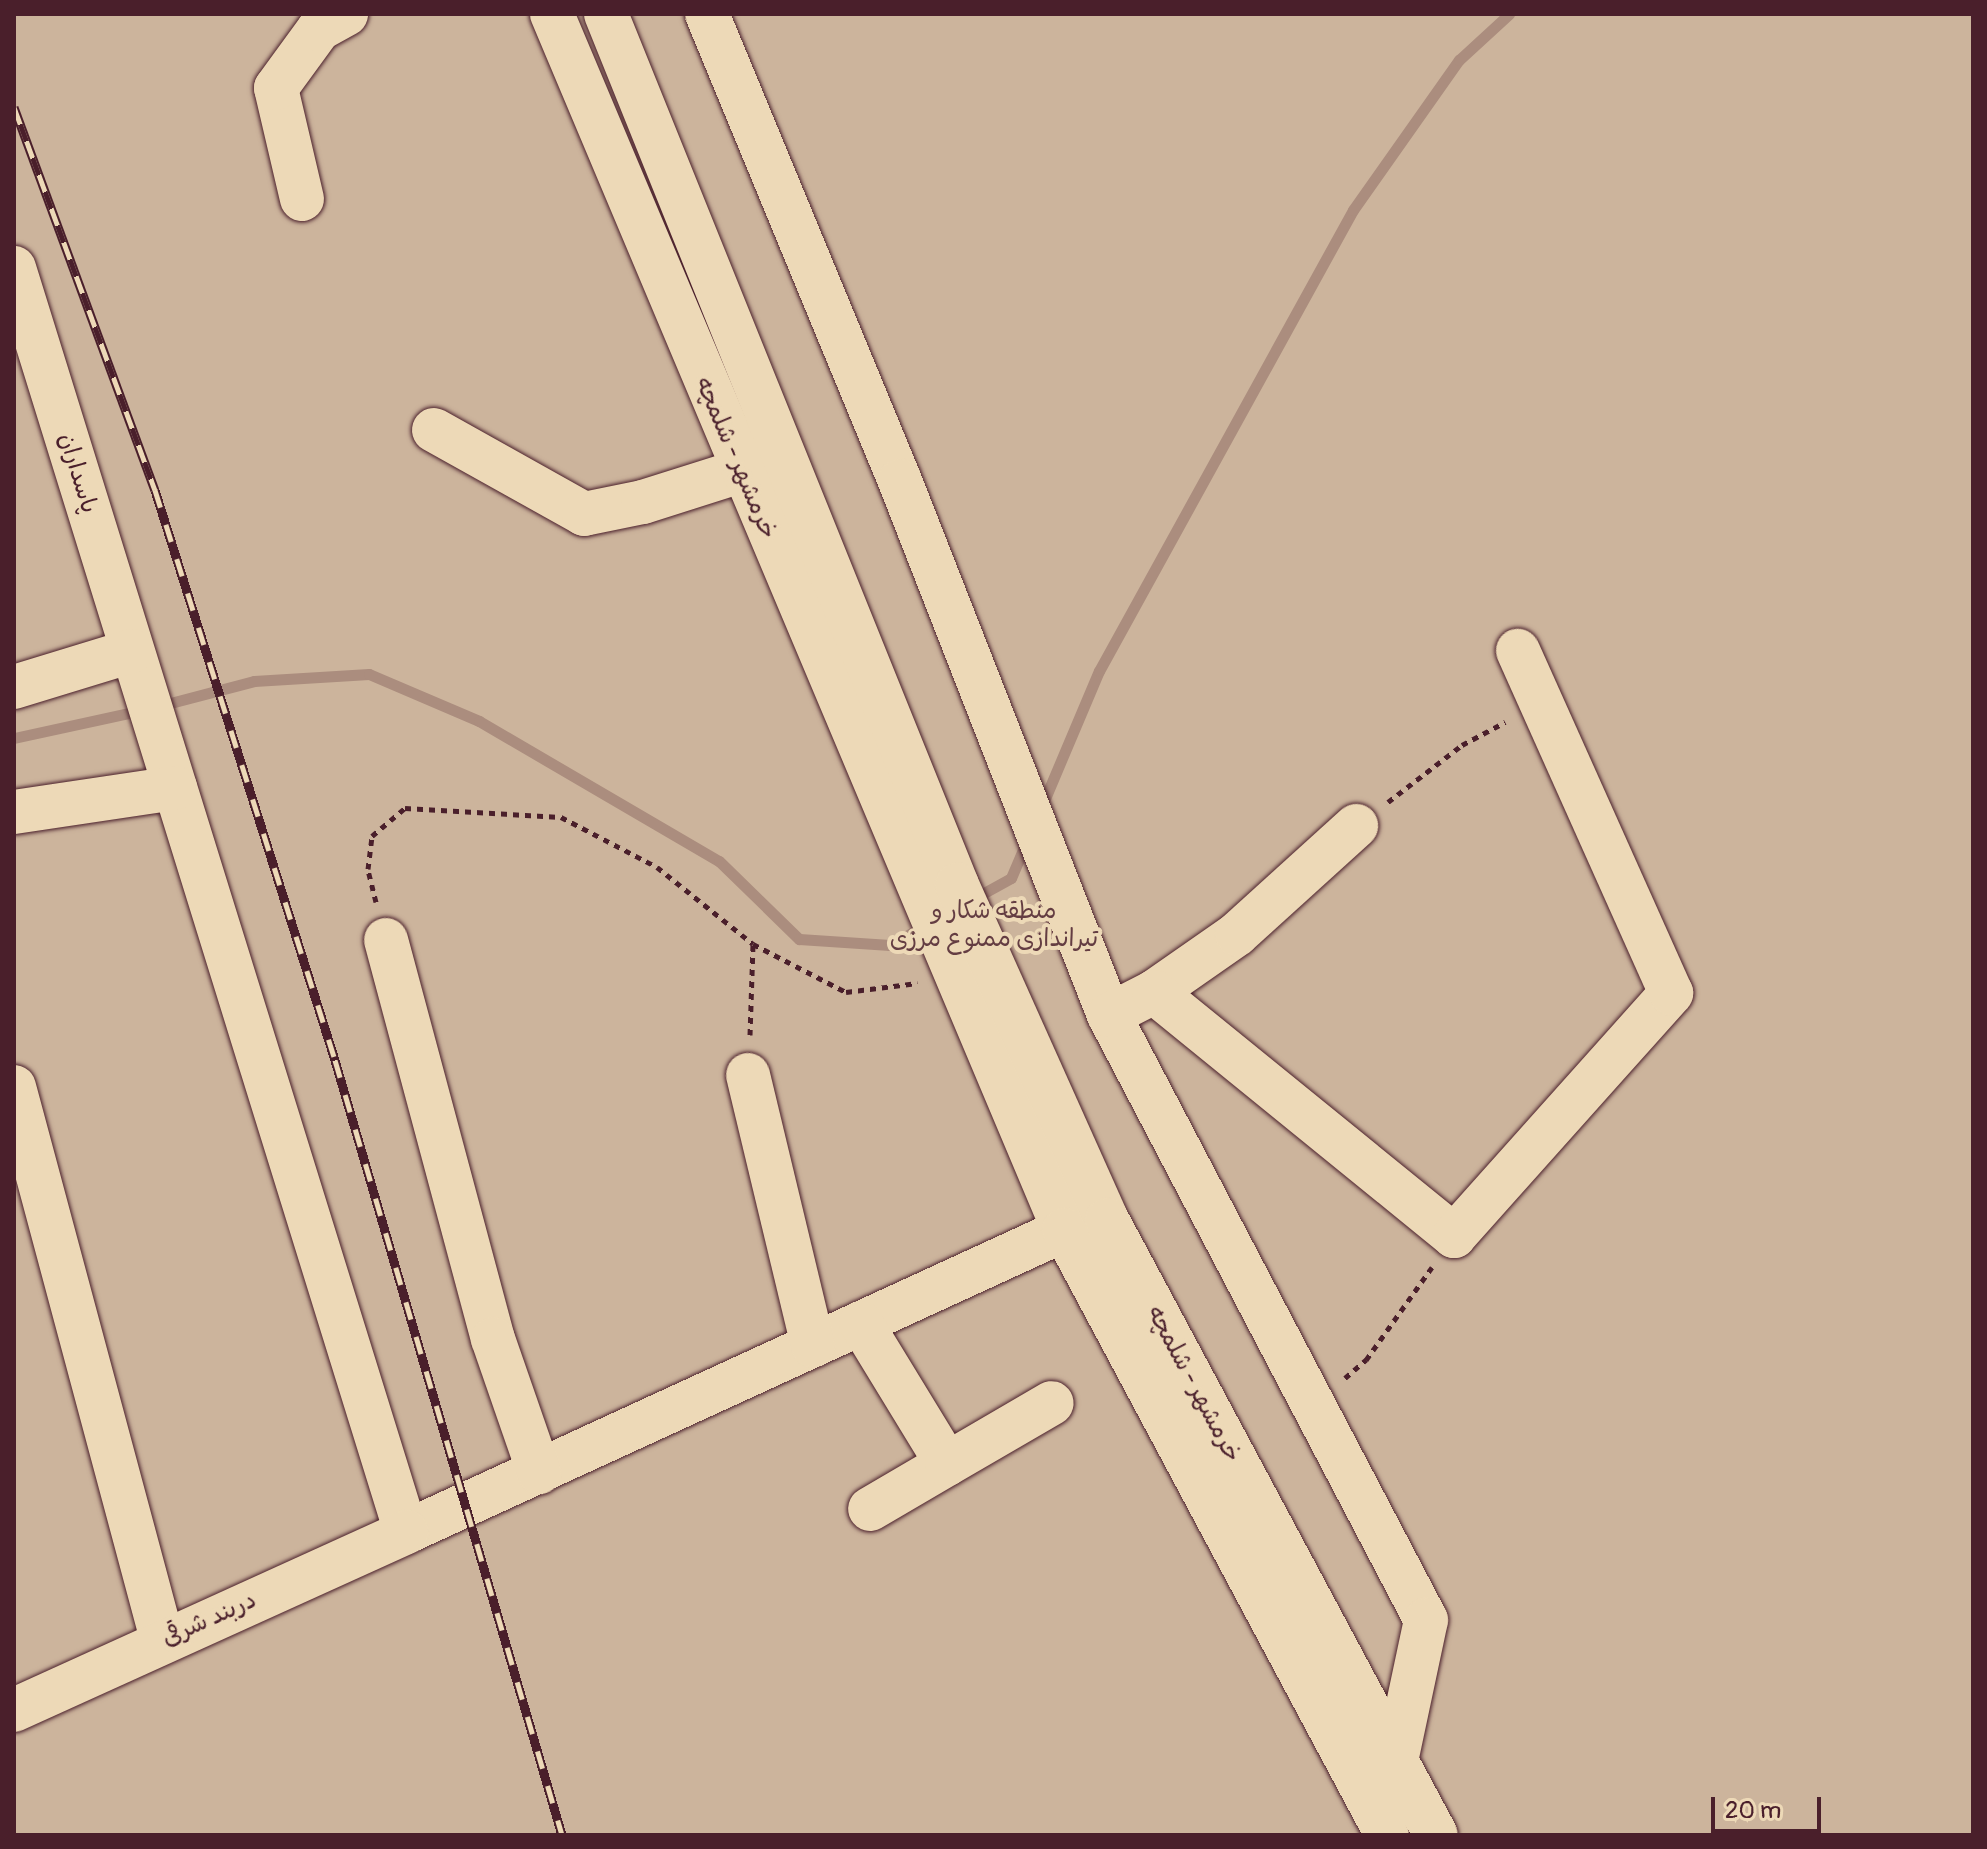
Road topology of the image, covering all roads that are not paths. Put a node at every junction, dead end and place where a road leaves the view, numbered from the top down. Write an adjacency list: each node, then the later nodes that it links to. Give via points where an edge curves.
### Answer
1 (346, 14): 5 (main road, via 319,29 276,88)
2 (552, 14): 9 (main road, خرمشهر - شلمچه)
3 (606, 14): 16 (main road, خرمشهر - شلمچه)
4 (707, 14): 19 (main road, via 900,481)
5 (302, 199)
6 (14, 268): 7 (main road, پاسداران)
7 (22, 311): 11 (main road, پاسداران)
8 (434, 430): 9 (main road, via 584,514)
9 (741, 471): 16 (main road, خرمشهر - شلمچه)
10 (1518, 651): 18 (main road, via 1671,993 1454,1236)
11 (136, 665): 12 (main road); 13 (main road, پاسداران)
12 (14, 687)
13 (175, 788): 14 (main road); 29 (main road, پاسداران)
14 (14, 812)
15 (1356, 826): 18 (main road, via 1237,934)
16 (951, 925): 22 (main road, خرمشهر - شلمچه); 32 (main road, خرمشهر - شلمچه)
17 (386, 940): 27 (main road, via 493,1339)
18 (1154, 992): 19 (main road)
19 (1109, 1015): 32 (main road, via 1426,1620)
20 (748, 1075): 24 (main road)
21 (14, 1087): 30 (main road)
22 (1064, 1230): 23 (main road, دربند شرقی); 33 (main road, خرمشهر - شلمچه)
23 (861, 1323): 24 (main road, دربند شرقی); 26 (main road)
24 (813, 1345): 27 (main road, دربند شرقی)
25 (1052, 1403): 26 (main road)
26 (947, 1464): 28 (main road)
27 (539, 1472): 29 (main road, دربند شرقی)
28 (870, 1509)
29 (406, 1532): 30 (main road, دربند شرقی)
30 (162, 1639): 31 (main road, دربند شرقی)
31 (14, 1710)
32 (1396, 1761): 34 (main road, خرمشهر - شلمچه)
33 (1387, 1835)
34 (1436, 1835)

